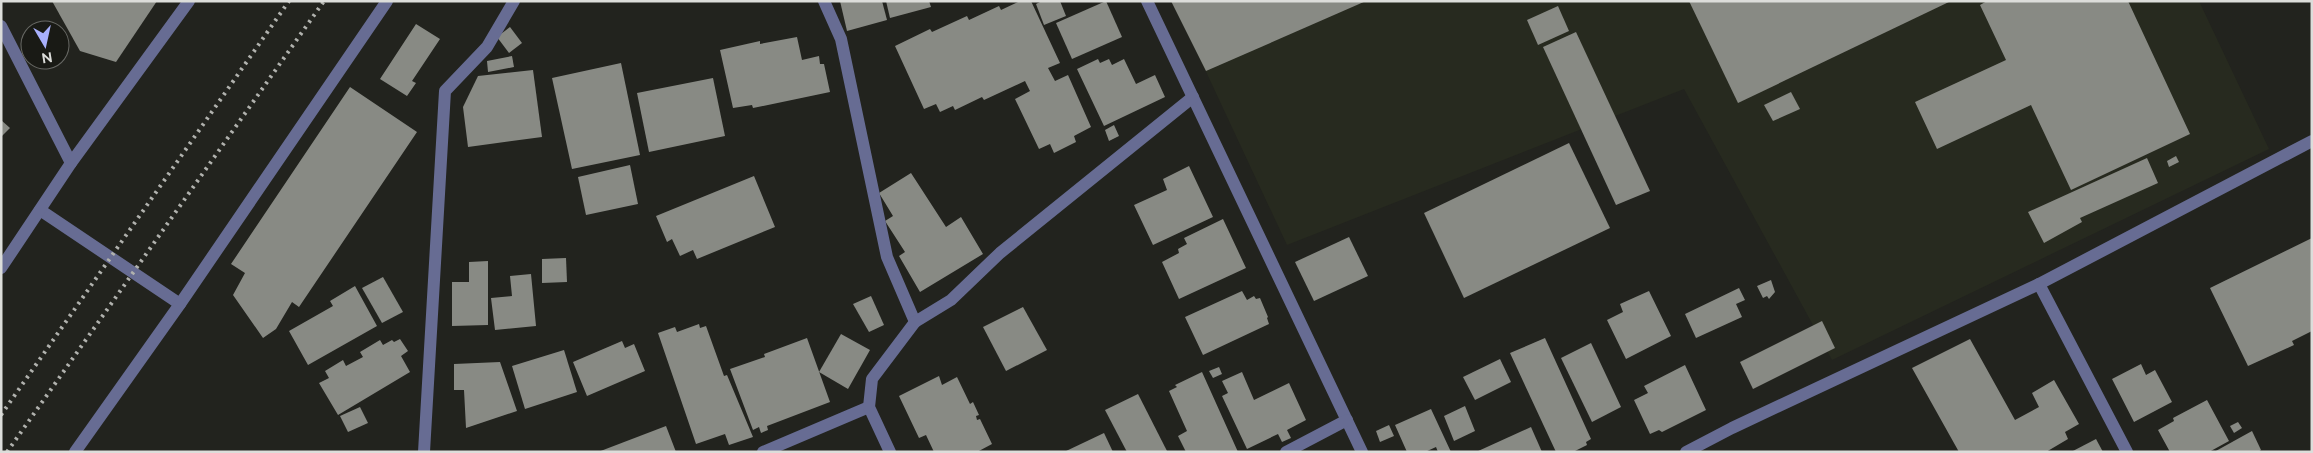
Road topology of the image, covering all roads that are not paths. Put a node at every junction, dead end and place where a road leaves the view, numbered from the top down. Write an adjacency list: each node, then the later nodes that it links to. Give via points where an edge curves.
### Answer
1 (189, 1): 9 (street)
2 (387, 1): 13 (street)
3 (514, 1): 18 (street, via 487,47 444,90)
4 (824, 1): 14 (street, via 841,39 887,258)
5 (1147, 1): 7 (street)
6 (1, 26): 9 (street)
7 (1193, 97): 14 (street, via 1000,253 951,300); 16 (street)
8 (2312, 141): 12 (street)
9 (71, 163): 10 (street)
10 (40, 210): 11 (street); 13 (street)
11 (1, 268)
12 (2039, 284): 23 (street); 24 (street)
13 (180, 304): 17 (street)
14 (916, 322): 15 (street, via 872,379)
15 (868, 407): 19 (street); 20 (street)
16 (1347, 420): 21 (street); 22 (street)
17 (75, 452)
18 (424, 452)
19 (763, 452)
20 (890, 452)
21 (1286, 452)
22 (1362, 452)
23 (1686, 452)
24 (2127, 452)

